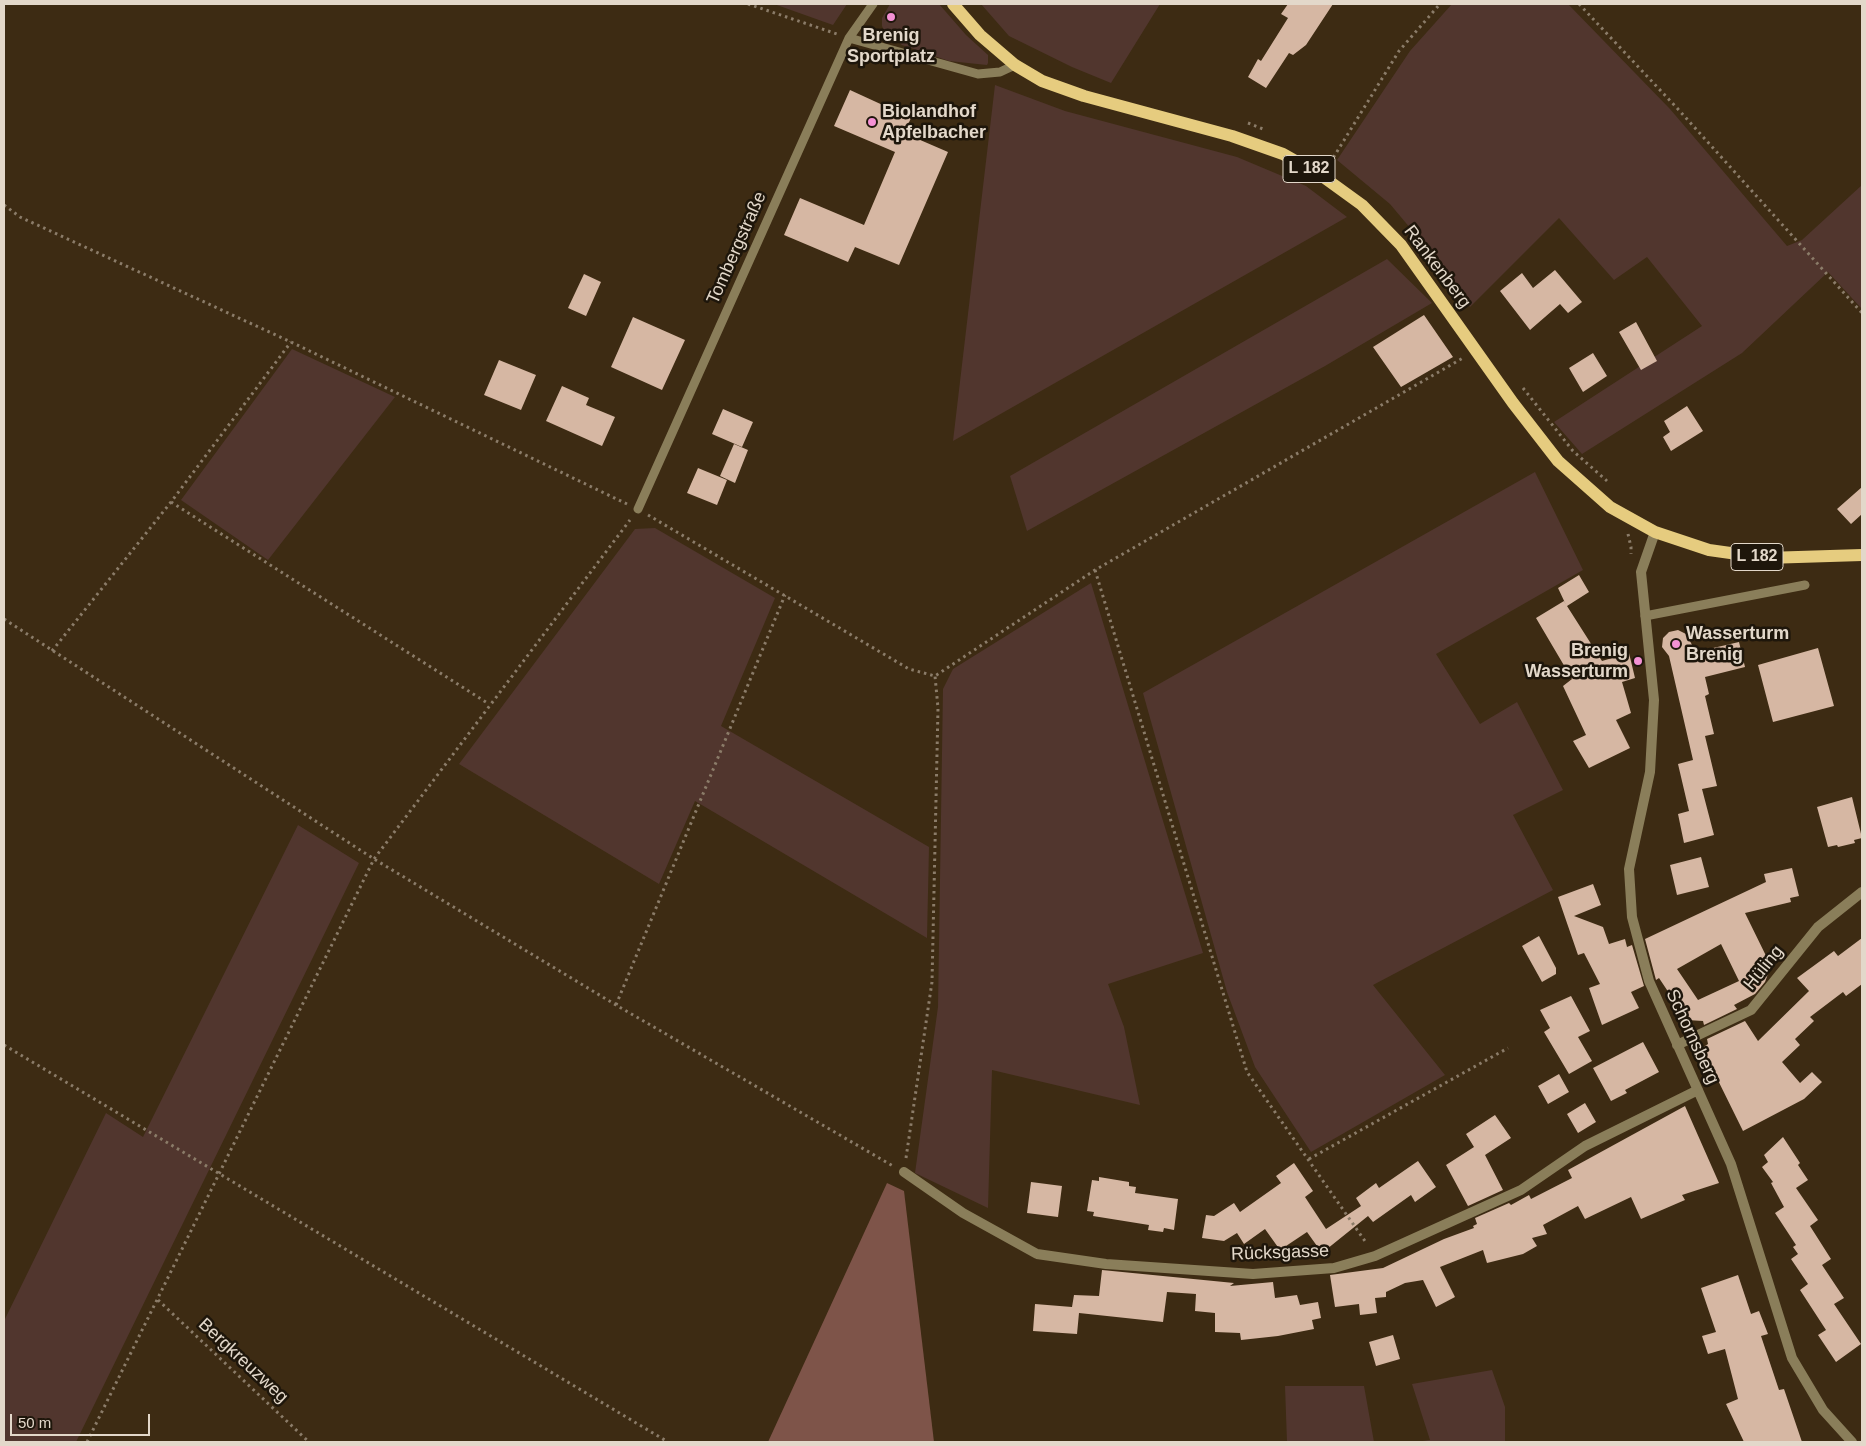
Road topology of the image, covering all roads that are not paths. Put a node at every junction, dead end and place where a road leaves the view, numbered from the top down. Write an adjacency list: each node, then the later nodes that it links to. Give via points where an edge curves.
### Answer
1 (873, 4): 3 (lane, Tombergstraße)
2 (953, 4): 4 (main road, Rankenberg / L 182, via 980,35)
3 (849, 38): 4 (lane, via 978,74 1000,72); 5 (lane, Tombergstraße)
4 (1015, 65): 6 (main road, Rankenberg / L 182, via 1042,81 1084,96 1232,136 1283,154 1362,204 1401,245 1558,461 1610,507)
5 (638, 509)
6 (1655, 532): 7 (main road, Rankenberg / L 182, via 1709,550 1766,558); 9 (street, Schornsberg, via 1641,572)
7 (1862, 555)
8 (1805, 585): 9 (lane)
9 (1646, 616): 11 (street, Schornsberg, via 1654,700 1650,772 1629,869 1632,917 1649,981)
10 (1862, 892): 11 (street, Hüling, via 1818,928 1751,1010)
11 (1677, 1045): 12 (street, Schornsberg)
12 (1698, 1090): 13 (street, Rücksgasse, via 1585,1146 1520,1190 1375,1256 1334,1268 1253,1274 1106,1264 1037,1254 963,1212); 14 (street, Schornsberg, via 1731,1164 1792,1358 1823,1410)
13 (904, 1172)
14 (1852, 1442)

